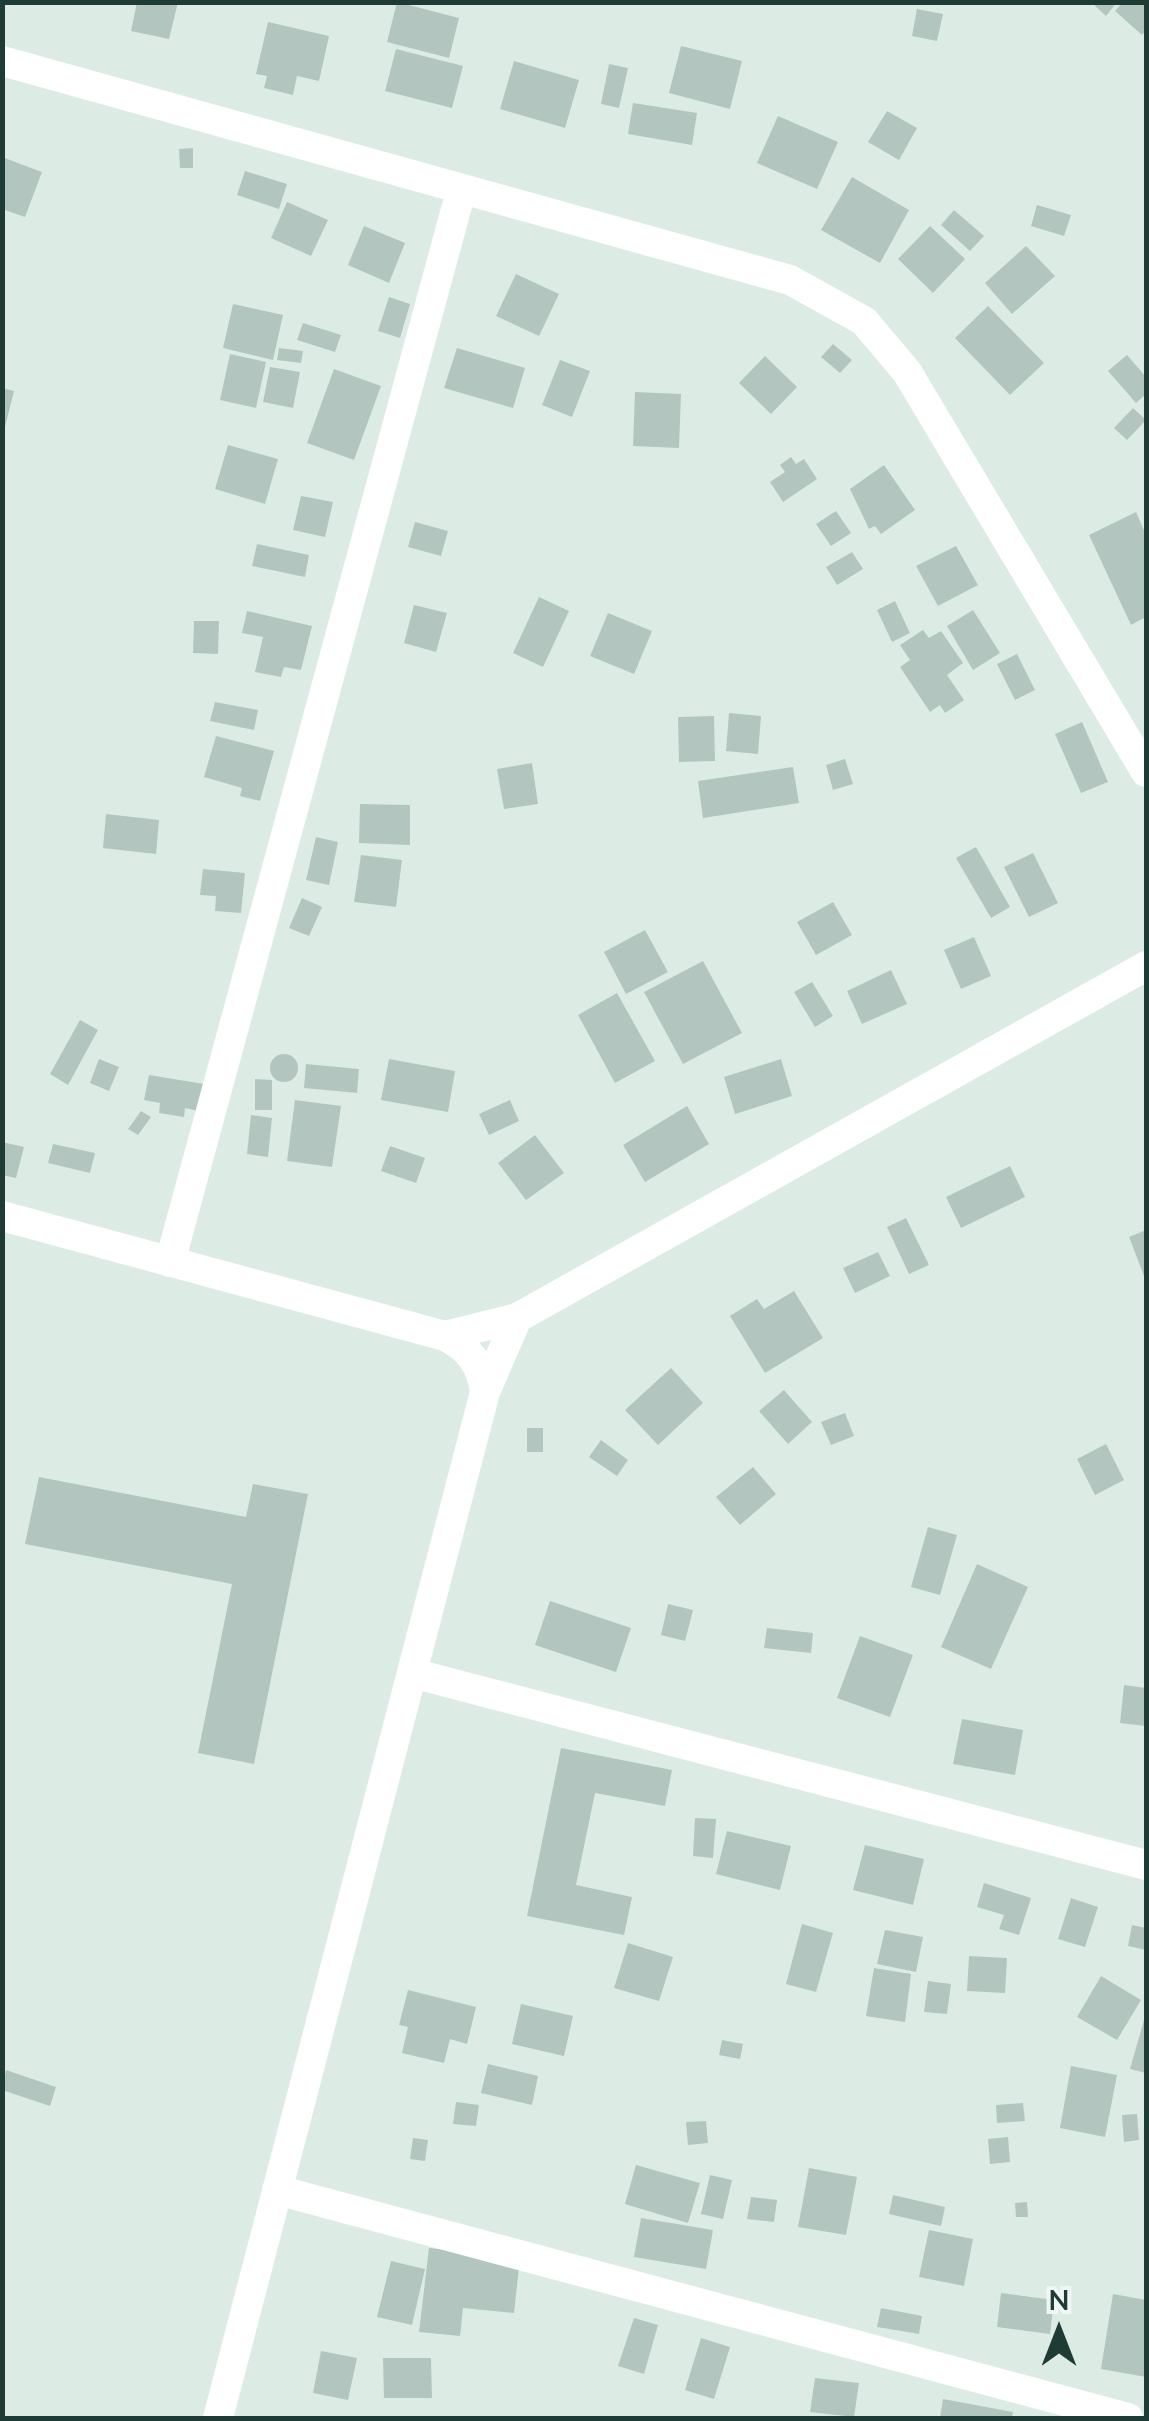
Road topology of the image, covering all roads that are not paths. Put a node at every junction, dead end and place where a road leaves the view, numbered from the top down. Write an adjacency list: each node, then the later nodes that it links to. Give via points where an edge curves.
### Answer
1 (2, 61): 2 (street)
2 (462, 191): 3 (street, via 790,280 864,321 907,372); 6 (street)
3 (1146, 772)
4 (1146, 966): 7 (street)
5 (2, 1216): 6 (street)
6 (170, 1262): 8 (street)
7 (518, 1318): 8 (street); 9 (street)
8 (446, 1336): 9 (street, via 479,1364)
9 (485, 1392): 10 (street)
10 (412, 1673): 11 (street); 12 (street)
11 (1146, 1865)
12 (277, 2190): 13 (street); 14 (street)
13 (218, 2418)
14 (1128, 2418)

